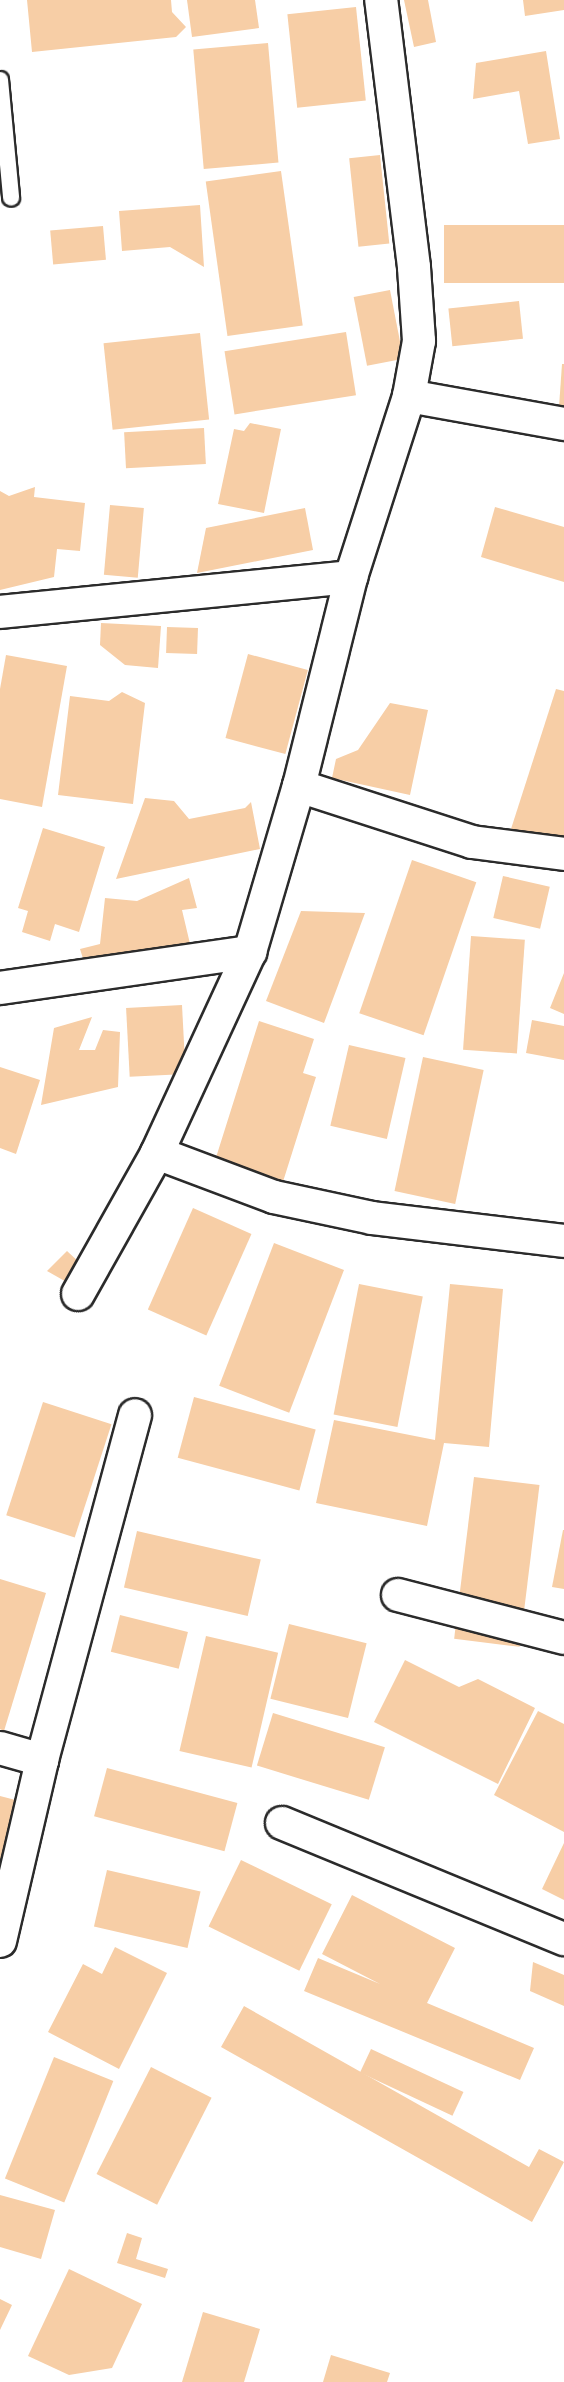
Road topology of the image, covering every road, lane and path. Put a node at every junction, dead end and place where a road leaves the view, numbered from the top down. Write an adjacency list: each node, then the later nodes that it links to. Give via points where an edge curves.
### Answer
1 (381, 0): 4 (street, via 414,267 419,341)
2 (0, 80): 3 (lane)
3 (11, 197)
4 (409, 396): 5 (street); 6 (street)
5 (564, 424)
6 (351, 577): 7 (street); 8 (street)
7 (0, 611)
8 (299, 786): 9 (street, via 472,842); 10 (street)
9 (564, 854)
10 (250, 952): 11 (street); 12 (street)
11 (0, 988)
12 (157, 1153): 13 (street, via 274,1198 372,1218); 14 (street)
13 (564, 1241)
14 (78, 1294)
15 (135, 1415): 19 (street)
16 (398, 1595): 17 (street)
17 (564, 1638)
18 (0, 1748): 19 (street)
19 (42, 1760): 22 (street)
20 (282, 1823): 21 (street)
21 (564, 1939)
22 (0, 1941)

